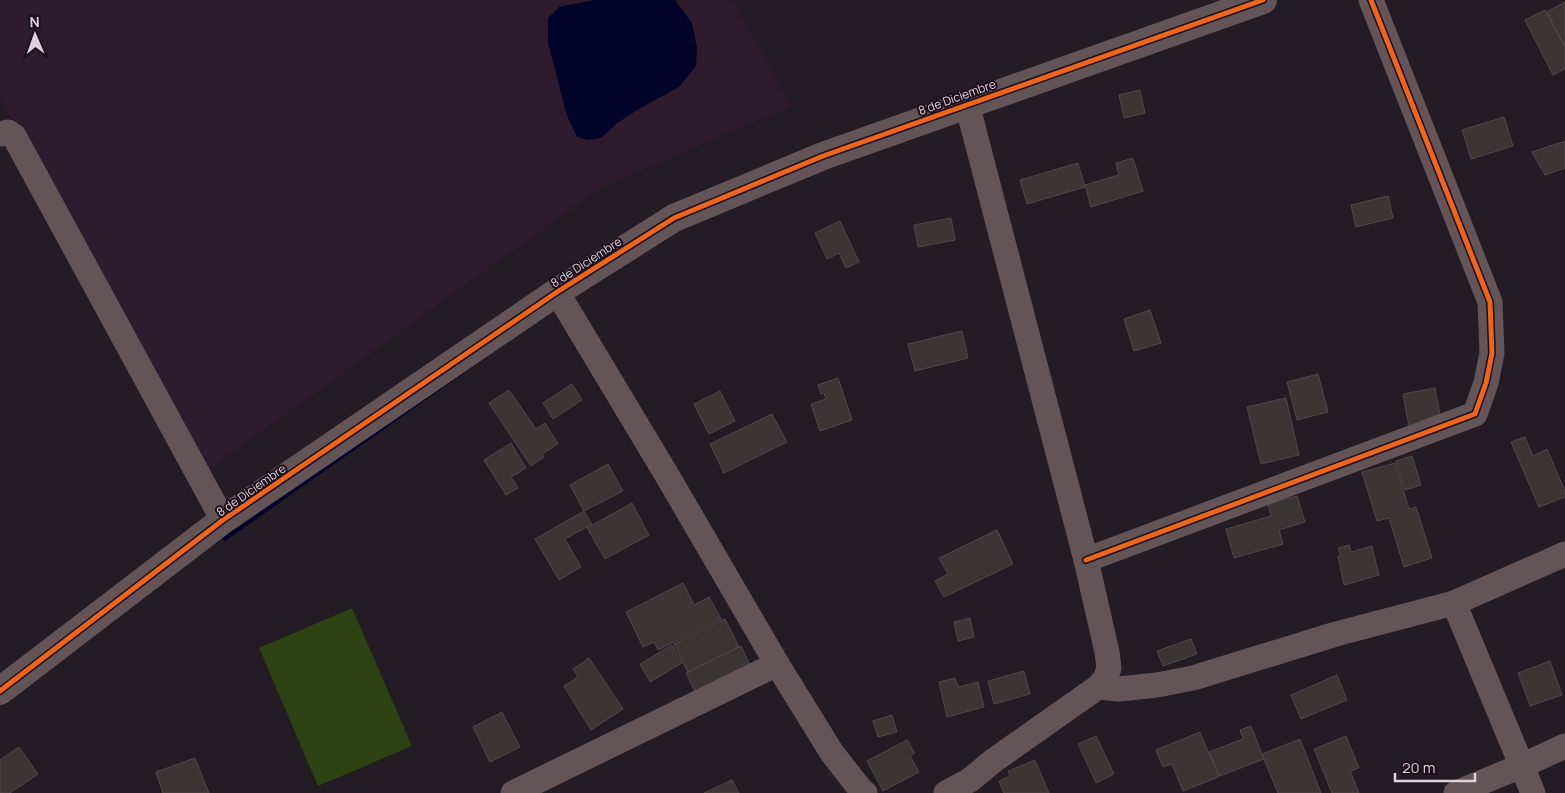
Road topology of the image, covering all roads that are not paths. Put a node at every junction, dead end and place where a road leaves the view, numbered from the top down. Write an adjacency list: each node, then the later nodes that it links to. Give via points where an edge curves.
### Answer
1 (1263, 0): 3 (street, 8 de Diciembre)
2 (1371, 0): 8 (street, via 1490,302 1492,354 1475,414)
3 (967, 104): 5 (street, 8 de Diciembre, via 823,156 674,218); 8 (street)
4 (0, 134): 6 (street, via 8,132 14,136)
5 (557, 292): 6 (street, 8 de Diciembre); 10 (street)
6 (223, 520): 12 (street, 8 de Diciembre)
7 (1565, 554): 9 (street)
8 (1086, 560): 11 (street, via 1109,668)
9 (1454, 603): 11 (street, via 1336,634 1193,678 1119,689); 14 (street)
10 (777, 664): 16 (street); 17 (street, via 832,752)
11 (1098, 687): 15 (street, via 993,761)
12 (0, 691)
13 (1565, 746): 14 (street)
14 (1521, 766): 19 (street); 20 (street)
15 (973, 786): 18 (street)
16 (513, 793)
17 (865, 793)
18 (946, 793)
19 (1456, 793)
20 (1532, 793)

